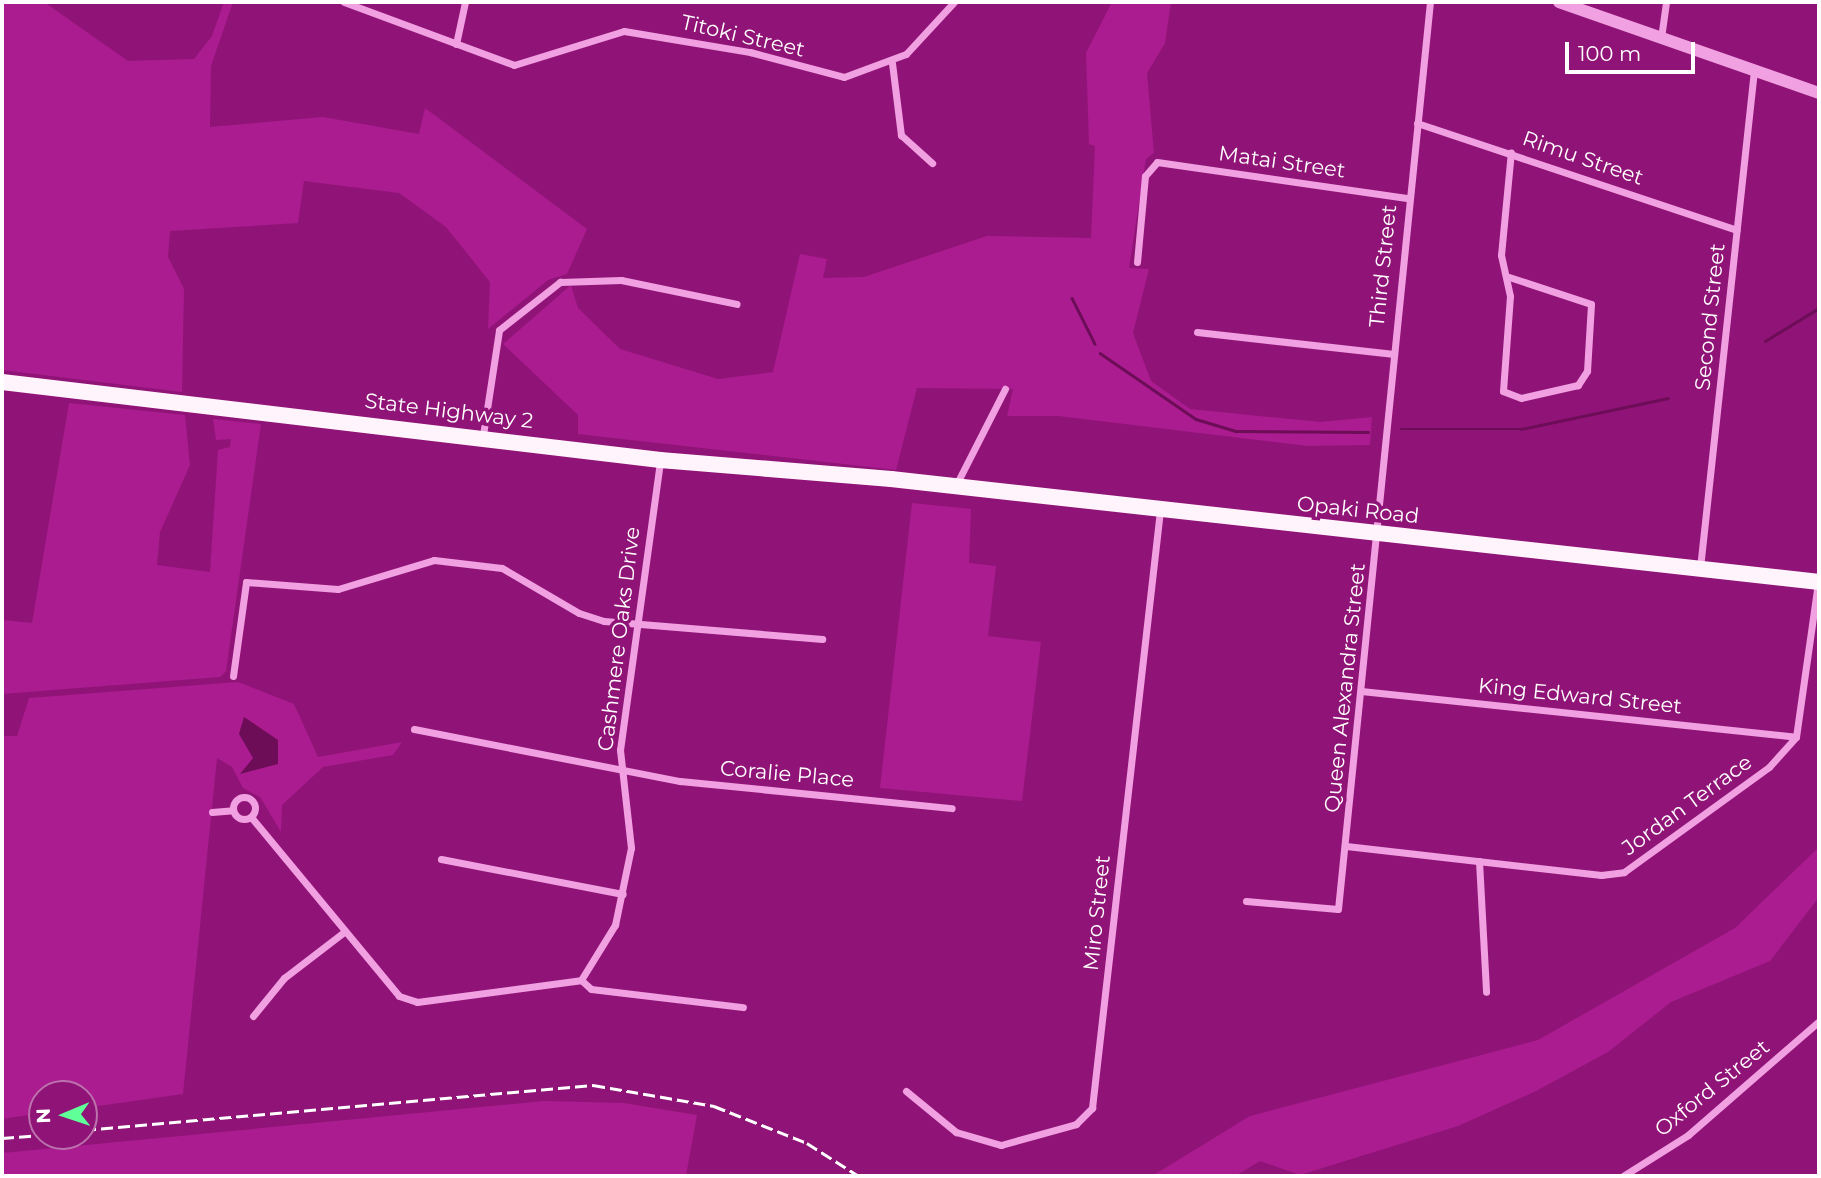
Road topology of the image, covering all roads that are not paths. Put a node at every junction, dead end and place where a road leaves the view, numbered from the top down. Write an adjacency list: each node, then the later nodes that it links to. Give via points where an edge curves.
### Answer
1 (344, 2): 8 (street, Titoki Street)
2 (465, 2): 8 (street)
3 (954, 2): 9 (street, Titoki Street)
4 (1430, 2): 12 (street, Third Street)
5 (1559, 2): 7 (street)
6 (1666, 2): 7 (street)
7 (1661, 38): 10 (street)
8 (456, 44): 9 (street, Titoki Street, via 514,65 624,31 750,52 832,76 858,76)
9 (892, 62): 14 (street, via 901,135)
10 (1754, 70): 11 (street); 16 (street, Second Street)
11 (1819, 93)
12 (1416, 123): 13 (street, Rimu Street); 15 (street, Third Street)
13 (1511, 152): 16 (street, Rimu Street); 18 (street, via 1501,255)
14 (932, 163)
15 (1408, 198): 17 (street, Matai Street, via 1151,165); 21 (street, Third Street)
16 (1737, 230): 30 (street, Second Street)
17 (1137, 262)
18 (1509, 277): 18 (street, via 1591,304 1587,372 1578,385 1521,398 1503,391)
19 (737, 304): 24 (street, via 621,279 560,282 499,330)
20 (1197, 332): 21 (street)
21 (1392, 354): 29 (street, Third Street)
22 (2, 382): 24 (highway, State Highway 2)
23 (1005, 389): 27 (street)
24 (483, 435): 25 (highway, State Highway 2)
25 (660, 460): 26 (highway, State Highway 2); 32 (street, Cashmere Oaks Drive)
26 (891, 479): 27 (highway, Opaki Road)
27 (956, 488): 28 (highway, Opaki Road)
28 (1160, 510): 29 (highway, Opaki Road); 54 (street, Miro Street, via 1092,1108 1076,1124 1001,1145 956,1132)
29 (1375, 534): 30 (highway, Opaki Road); 35 (street, Queen Alexandra Street)
30 (1700, 568): 31 (highway, Opaki Road)
31 (1819, 582): 37 (street)
32 (637, 626): 33 (street, via 698,625); 34 (street, via 579,613 513,572 475,563 434,560 338,589 246,582); 38 (street, Cashmere Oaks Drive)
33 (822, 639)
34 (233, 676)
35 (1361, 691): 37 (street, King Edward Street); 43 (street, Queen Alexandra Street)
36 (414, 729): 38 (street, Coralie Place)
37 (1796, 737): 45 (street, Jordan Terrace, via 1769,767 1624,872 1601,875)
38 (621, 767): 39 (street, Coralie Place, via 680,781); 46 (street, Cashmere Oaks Drive, via 631,838)
39 (952, 808)
40 (233, 810): 41 (street); 42 (street, via 240,819); 42 (street, via 236,800 247,797 256,808)
41 (212, 812)
42 (251, 817): 48 (street)
43 (1346, 846): 45 (street, Jordan Terrace); 47 (street, Queen Alexandra Street, via 1338,909)
44 (441, 859): 46 (street)
45 (1479, 861): 50 (street)
46 (623, 894): 49 (street, Cashmere Oaks Drive, via 615,925)
47 (1246, 901)
48 (344, 932): 49 (street, via 388,987 408,1000 560,988); 52 (street, via 284,978)
49 (581, 980): 51 (street, via 591,989)
50 (1486, 992)
51 (743, 1007)
52 (253, 1016)
53 (1819, 1021): 55 (street, Oxford Street, via 1688,1135)
54 (906, 1091)
55 (1623, 1176)

